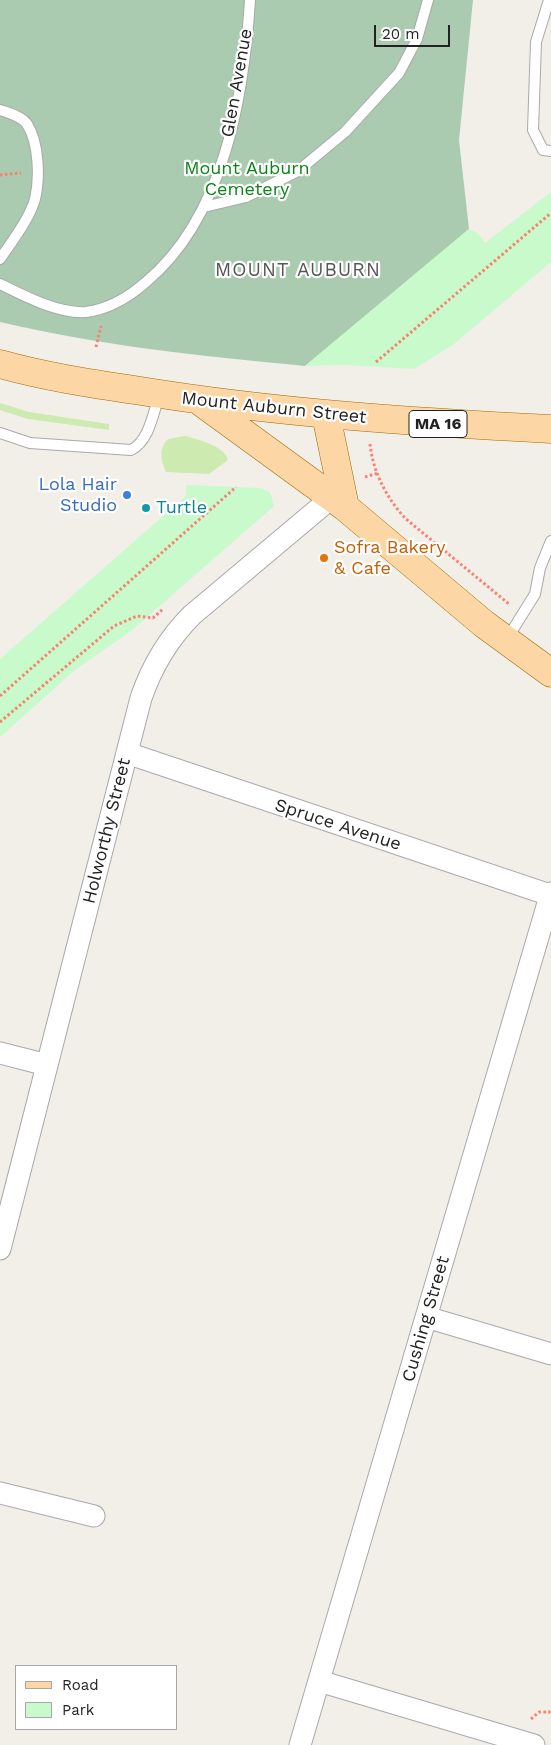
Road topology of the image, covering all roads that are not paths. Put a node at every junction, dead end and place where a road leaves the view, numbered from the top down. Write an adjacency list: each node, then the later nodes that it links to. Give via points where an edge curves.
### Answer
1 (250, 0): 6 (lane, Glen Avenue, via 232,126)
2 (428, 0): 6 (lane, via 417,39 399,73 345,132 298,171 246,197)
3 (549, 0): 5 (lane, via 536,42 533,130 543,150)
4 (0, 110): 7 (lane, via 26,123 35,145 37,171 34,200)
5 (551, 151)
6 (204, 207): 8 (lane, Glen Avenue, via 158,272 129,296 104,308 84,312 66,310 29,299)
7 (0, 259)
8 (0, 284)
9 (0, 364): 10 (main road, Mount Auburn Street / MA 16, via 61,378)
10 (160, 394): 11 (main road, Mount Auburn Street / MA 16); 14 (lane, via 145,437 137,448 131,450 30,444)
11 (198, 400): 12 (main road, Mount Auburn Street / MA 16); 15 (main road)
12 (326, 414): 13 (main road, Mount Auburn Street / MA 16, via 392,421); 15 (main road)
13 (551, 429)
14 (0, 433)
15 (345, 493): 17 (main road); 19 (street, Holworthy Street, via 202,606 176,632 150,676)
16 (551, 541): 17 (lane, via 540,568 535,594)
17 (506, 641): 18 (main road)
18 (551, 673)
19 (127, 753): 20 (street, Spruce Avenue); 22 (street, Holworthy Street)
20 (551, 894): 24 (street, Cushing Street)
21 (0, 1053): 22 (street)
22 (47, 1066): 23 (street, Holworthy Street)
23 (0, 1249)
24 (426, 1317): 25 (street); 28 (street, Cushing Street)
25 (551, 1354)
26 (0, 1493): 27 (street)
27 (94, 1516)
28 (319, 1681): 29 (street, Cushing Street); 30 (street)
29 (300, 1745)
30 (534, 1745)

